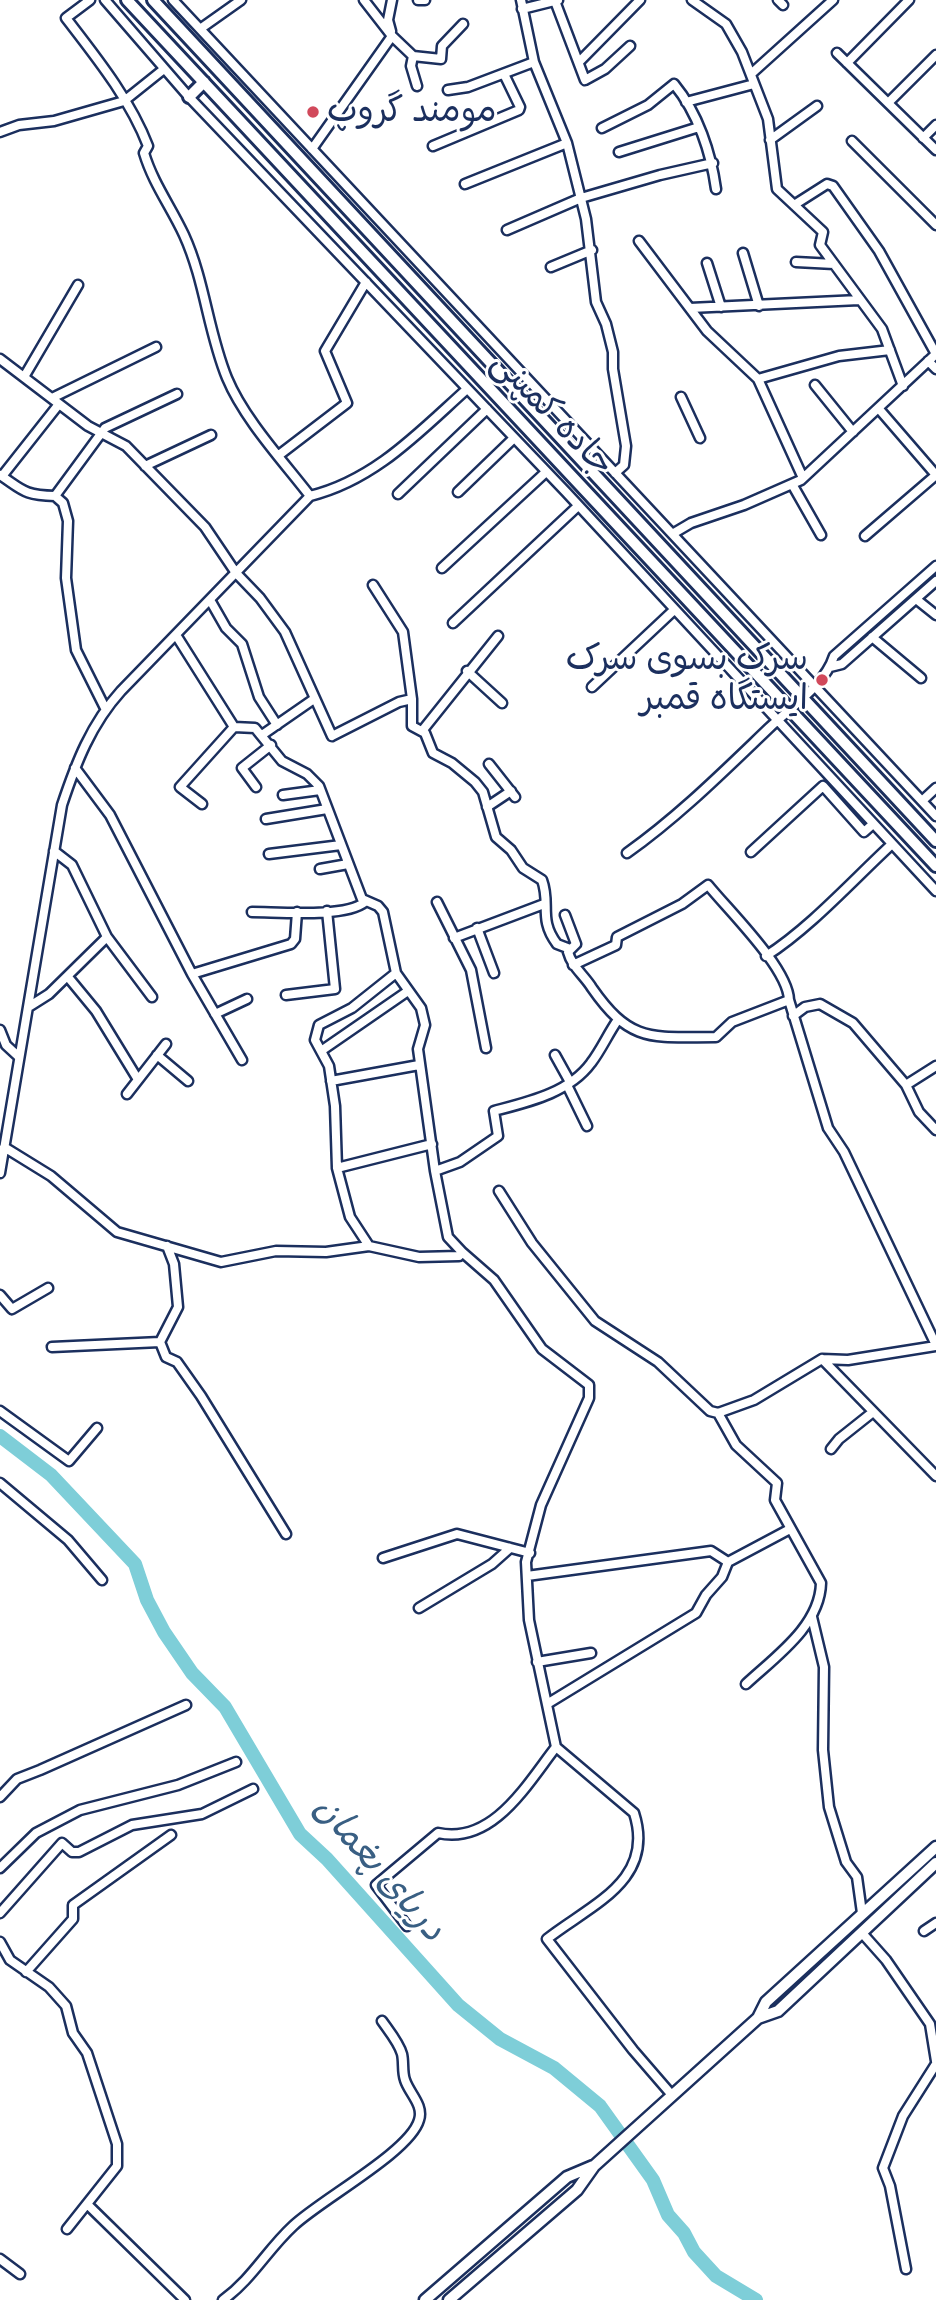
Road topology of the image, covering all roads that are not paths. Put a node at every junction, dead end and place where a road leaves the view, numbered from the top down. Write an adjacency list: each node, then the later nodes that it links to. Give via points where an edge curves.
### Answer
1 (90, 0): 35 (street, via 66,18)
2 (105, 0): 27 (street)
3 (127, 0): 30 (highway, جاده کمپنی)
4 (153, 0): 127 (highway, جاده کمپنی)
5 (173, 0): 18 (street)
6 (241, 0): 18 (street)
7 (363, 0): 19 (street)
8 (392, 0): 19 (street, via 387,20)
9 (418, 0): 10 (street)
10 (425, 0)
11 (640, 0): 25 (street)
12 (692, 0): 29 (street, via 726,24)
13 (834, 0): 29 (street)
14 (909, 0): 26 (street)
15 (557, 1): 16 (street); 25 (street)
16 (522, 4): 24 (street)
17 (463, 24): 23 (street, via 442,46 441,59)
18 (200, 29): 48 (street)
19 (392, 36): 23 (street); 48 (street)
20 (630, 46): 25 (street, via 587,80)
21 (837, 53): 26 (street)
22 (936, 55): 37 (street)
23 (413, 56): 32 (street)
24 (534, 62): 28 (street); 46 (street)
25 (579, 62)
26 (846, 63): 37 (street)
27 (164, 69): 34 (street); 35 (street)
28 (504, 74): 33 (street); 47 (street, via 519,110)
29 (751, 74): 31 (street)
30 (204, 82): 34 (highway); 132 (highway, جاده کمپنی)
31 (754, 83): 36 (street); 44 (street, via 768,119)
32 (417, 86)
33 (449, 90)
34 (189, 97): 65 (street)
35 (124, 101): 42 (street); 93 (street, via 148,146 144,153 150,173 184,235 202,283 233,393)
36 (686, 102): 40 (street); 41 (street, via 674,84 639,111)
37 (888, 103): 43 (street)
38 (817, 106): 44 (street)
39 (936, 125): 43 (street)
40 (699, 127): 50 (street); 51 (street)
41 (602, 128)
42 (0, 132)
43 (923, 138): 49 (street)
44 (770, 140): 55 (street, via 777,189)
45 (852, 141): 56 (street)
46 (567, 143): 52 (street); 54 (street)
47 (433, 146)
48 (312, 149): 96 (street)
49 (936, 150)
50 (619, 152)
51 (713, 163): 53 (street); 54 (street)
52 (465, 184)
53 (716, 189)
54 (581, 198): 57 (street); 59 (street)
55 (794, 205): 63 (street, via 823,232 820,245); 73 (street, via 827,184 834,186 879,251)
56 (936, 225)
57 (506, 229)
58 (639, 241): 70 (street)
59 (592, 250): 64 (street); 96 (street, via 596,302 613,352 626,446 624,465)
60 (743, 253): 68 (street)
61 (796, 262): 63 (street)
62 (707, 263): 69 (street)
63 (834, 264): 67 (street)
64 (551, 267)
65 (366, 282): 81 (street); 93 (street, via 326,351 347,403)
66 (78, 285): 77 (street)
67 (859, 300): 68 (street); 72 (street, via 882,329)
68 (758, 306): 69 (street)
69 (721, 307): 70 (street)
70 (690, 308): 78 (street, via 707,331)
71 (156, 347): 84 (street)
72 (890, 350): 78 (street, via 839,356); 80 (street)
73 (936, 354): 75 (street)
74 (0, 359): 77 (street)
75 (928, 361): 76 (street); 80 (street)
76 (936, 369)
77 (24, 377): 84 (street)
78 (758, 379): 99 (street)
79 (816, 385): 88 (street)
80 (903, 386): 87 (street)
81 (467, 388): 86 (street); 104 (street, via 378,467 347,485)
82 (177, 394): 89 (street)
83 (681, 397): 92 (street)
84 (52, 398): 85 (street)
85 (59, 404): 89 (street); 97 (street)
86 (487, 409): 91 (street); 102 (street)
87 (879, 409): 88 (street); 98 (street)
88 (853, 432): 99 (street)
89 (101, 433): 94 (street, via 126,446); 103 (street)
90 (211, 435): 94 (street)
91 (514, 438): 95 (street); 101 (street)
92 (700, 438)
93 (279, 455): 104 (street)
94 (145, 466): 111 (street, via 205,527)
95 (546, 472): 105 (street); 110 (street)
96 (615, 473): 106 (street)
97 (1, 475): 103 (street, via 23,491)
98 (936, 475): 108 (street)
99 (803, 478): 100 (street)
100 (792, 484): 106 (street); 107 (street)
101 (458, 492)
102 (397, 494)
103 (55, 496): 131 (street, via 63,503 68,521 66,578 76,650)
104 (310, 496): 111 (street)
105 (578, 506): 116 (street); 118 (street)
106 (674, 533): 125 (street)
107 (821, 535)
108 (865, 536)
109 (936, 566): 122 (street, via 834,656)
110 (442, 569)
111 (236, 573): 115 (street); 128 (street, via 285,632)
112 (936, 581): 114 (street)
113 (373, 585): 129 (street, via 404,632)
114 (916, 599): 117 (street); 121 (street)
115 (210, 600): 119 (street); 134 (street, via 226,628 242,644 259,697)
116 (674, 610): 126 (street); 133 (street)
117 (936, 615)
118 (453, 623)
119 (176, 635): 131 (street); 135 (street)
120 (498, 636): 123 (street)
121 (872, 637): 122 (street, via 842,664); 124 (street)
122 (830, 667): 125 (street)
123 (467, 671): 130 (street); 136 (street)
124 (920, 678)
125 (814, 685): 127 (street); 145 (street)
126 (592, 687)
127 (804, 696): 132 (street); 152 (highway, جاده کمپنی)
128 (314, 699): 129 (street, via 334,737); 134 (street)
129 (412, 699): 136 (street, via 412,726)
130 (502, 703)
131 (105, 708): 140 (street)
132 (791, 708): 133 (street); 160 (highway, جاده کمپنی)
133 (777, 720): 151 (street); 158 (street, via 671,821)
134 (277, 725): 137 (street)
135 (234, 727): 137 (street, via 255,728); 146 (street, via 180,787)
136 (422, 730): 147 (street, via 433,753 475,782)
137 (262, 735): 138 (street)
138 (271, 745): 141 (street, via 242,768); 143 (street, via 282,761 314,779)
139 (489, 764): 147 (street, via 513,794)
140 (75, 768): 155 (street, via 62,805); 178 (street, via 110,815)
141 (256, 787)
142 (936, 788): 145 (street)
143 (320, 790): 144 (street); 148 (street)
144 (283, 795)
145 (922, 801): 149 (street)
146 (202, 804)
147 (488, 807): 165 (street, via 496,837 523,868 542,880)
148 (327, 809): 150 (street); 154 (street)
149 (936, 816)
150 (266, 819)
151 (873, 824): 153 (street); 156 (street, via 864,832 822,786)
152 (936, 841)
153 (892, 844): 162 (street); 174 (street, via 794,939)
154 (341, 845): 157 (street); 159 (street)
155 (54, 851): 171 (street, via 72,865); 185 (street)
156 (751, 852)
157 (269, 853)
158 (627, 853)
159 (348, 864): 161 (street); 163 (street)
160 (936, 866)
161 (320, 869)
162 (936, 891)
163 (365, 902): 166 (street, via 358,908); 176 (street, via 383,912)
164 (437, 902): 172 (street)
165 (544, 904): 170 (street); 173 (street, via 543,914 554,941)
166 (327, 911): 168 (street); 181 (street, via 335,989)
167 (252, 912): 168 (street)
168 (298, 912): 178 (street, via 295,939 290,944)
169 (565, 915): 173 (street, via 576,944)
170 (477, 928): 172 (street); 177 (street)
171 (107, 937): 179 (street); 182 (street)
172 (454, 938): 191 (street, via 471,970)
173 (570, 949): 175 (street)
174 (766, 956): 175 (street, via 708,885 682,904 617,937 616,945); 184 (street, via 788,989)
175 (573, 965): 188 (street)
176 (396, 973): 180 (street); 192 (street, via 352,1008 319,1025 315,1040)
177 (494, 973)
178 (192, 974): 186 (street)
179 (68, 977): 185 (street); 199 (street, via 96,1011)
180 (408, 991): 192 (street); 197 (street, via 419,1002 425,1025)
181 (285, 995)
182 (152, 998)
183 (247, 999): 186 (street)
184 (789, 1000): 187 (street); 188 (street, via 732,1022 716,1037 650,1036)
185 (30, 1006): 195 (street)
186 (215, 1014): 196 (street)
187 (793, 1016): 203 (street, via 820,1004 853,1023); 221 (street, via 828,1128 844,1152)
188 (617, 1021): 202 (street, via 590,1065)
189 (0, 1030): 195 (street)
190 (166, 1044): 193 (street)
191 (486, 1048)
192 (321, 1051): 201 (street)
193 (157, 1055): 199 (street); 200 (street)
194 (555, 1055): 202 (street)
195 (19, 1058): 206 (street)
196 (242, 1060)
197 (419, 1065): 201 (street); 209 (street)
198 (936, 1066): 203 (street)
199 (137, 1078): 204 (street)
200 (188, 1081)
201 (331, 1081): 211 (street)
202 (569, 1084): 207 (street); 212 (street, via 494,1111 498,1136 460,1162)
203 (906, 1085): 208 (street, via 919,1112)
204 (127, 1094)
205 (0, 1118): 206 (street)
206 (10, 1118): 210 (street)
207 (587, 1126)
208 (936, 1130)
209 (432, 1144): 211 (street); 212 (street)
210 (4, 1147): 213 (street); 215 (street, via 51,1176 117,1232)
211 (337, 1168): 216 (street, via 350,1217)
212 (435, 1171): 217 (street, via 448,1237)
213 (0, 1173)
214 (499, 1191): 226 (street, via 532,1243 595,1321 658,1362 710,1411)
215 (167, 1246): 216 (street, via 221,1262 276,1251 326,1252); 220 (street, via 174,1265 178,1307)
216 (369, 1246): 217 (street, via 426,1258)
217 (462, 1252): 234 (street, via 494,1280 542,1349 589,1385 589,1398 541,1505)
218 (48, 1288): 219 (street, via 12,1309)
219 (0, 1295)
220 (160, 1342): 222 (street); 232 (street, via 166,1357 177,1362 201,1396)
221 (936, 1345): 223 (street, via 848,1360)
222 (52, 1347)
223 (822, 1359): 225 (street); 226 (street, via 754,1400)
224 (0, 1410): 227 (street, via 69,1461)
225 (873, 1412): 228 (street, via 839,1438); 229 (street)
226 (718, 1413): 231 (street, via 736,1444 777,1483 775,1500)
227 (97, 1428)
228 (831, 1450)
229 (936, 1476)
230 (0, 1483): 238 (street, via 68,1540)
231 (790, 1529): 236 (street); 240 (street, via 821,1583)
232 (286, 1534)
233 (510, 1548): 234 (street); 235 (street, via 457,1534); 239 (street)
234 (530, 1553): 237 (street)
235 (383, 1558)
236 (728, 1562): 237 (street, via 711,1551); 244 (street, via 696,1613)
237 (527, 1576): 242 (street)
238 (103, 1580)
239 (419, 1608)
240 (812, 1617): 243 (street); 255 (street, via 824,1667 823,1750 829,1807 846,1862 857,1877)
241 (591, 1653): 242 (street)
242 (537, 1662): 244 (street)
243 (746, 1684)
244 (547, 1704): 246 (street)
245 (186, 1705): 249 (street, via 27,1773)
246 (556, 1747): 257 (street, via 505,1812 472,1832 438,1833 376,1885); 265 (street, via 634,1813 639,1840 632,1871 620,1885 547,1939)
247 (236, 1762): 253 (street, via 178,1786 80,1810 36,1833)
248 (253, 1789): 254 (street, via 202,1814 132,1825 79,1852 62,1843)
249 (0, 1797)
250 (171, 1835): 261 (street, via 73,1905 73,1919)
251 (936, 1847): 255 (main road)
252 (936, 1863): 259 (main road)
253 (0, 1868)
254 (0, 1913)
255 (862, 1913): 262 (main road, via 766,2001)
256 (936, 1923): 258 (street)
257 (407, 1926)
258 (924, 1931)
259 (862, 1933): 262 (main road, via 778,2011); 264 (street, via 930,2024)
260 (0, 1945): 261 (street)
261 (26, 1972): 267 (street, via 66,2006 114,2135 117,2166)
262 (758, 2018): 265 (main road)
263 (383, 2021): 273 (street, via 402,2052 405,2081 416,2098 421,2117 414,2132 294,2225 270,2249 258,2270)
264 (936, 2063): 270 (street, via 903,2116 883,2168)
265 (671, 2094): 266 (main road)
266 (594, 2166): 274 (main road, via 568,2177); 275 (main road, via 577,2190)
267 (87, 2204): 268 (street); 272 (street)
268 (67, 2228)
269 (0, 2259): 271 (street)
270 (906, 2269)
271 (20, 2274)
272 (185, 2300)
273 (223, 2300)
274 (425, 2300)
275 (449, 2300)

